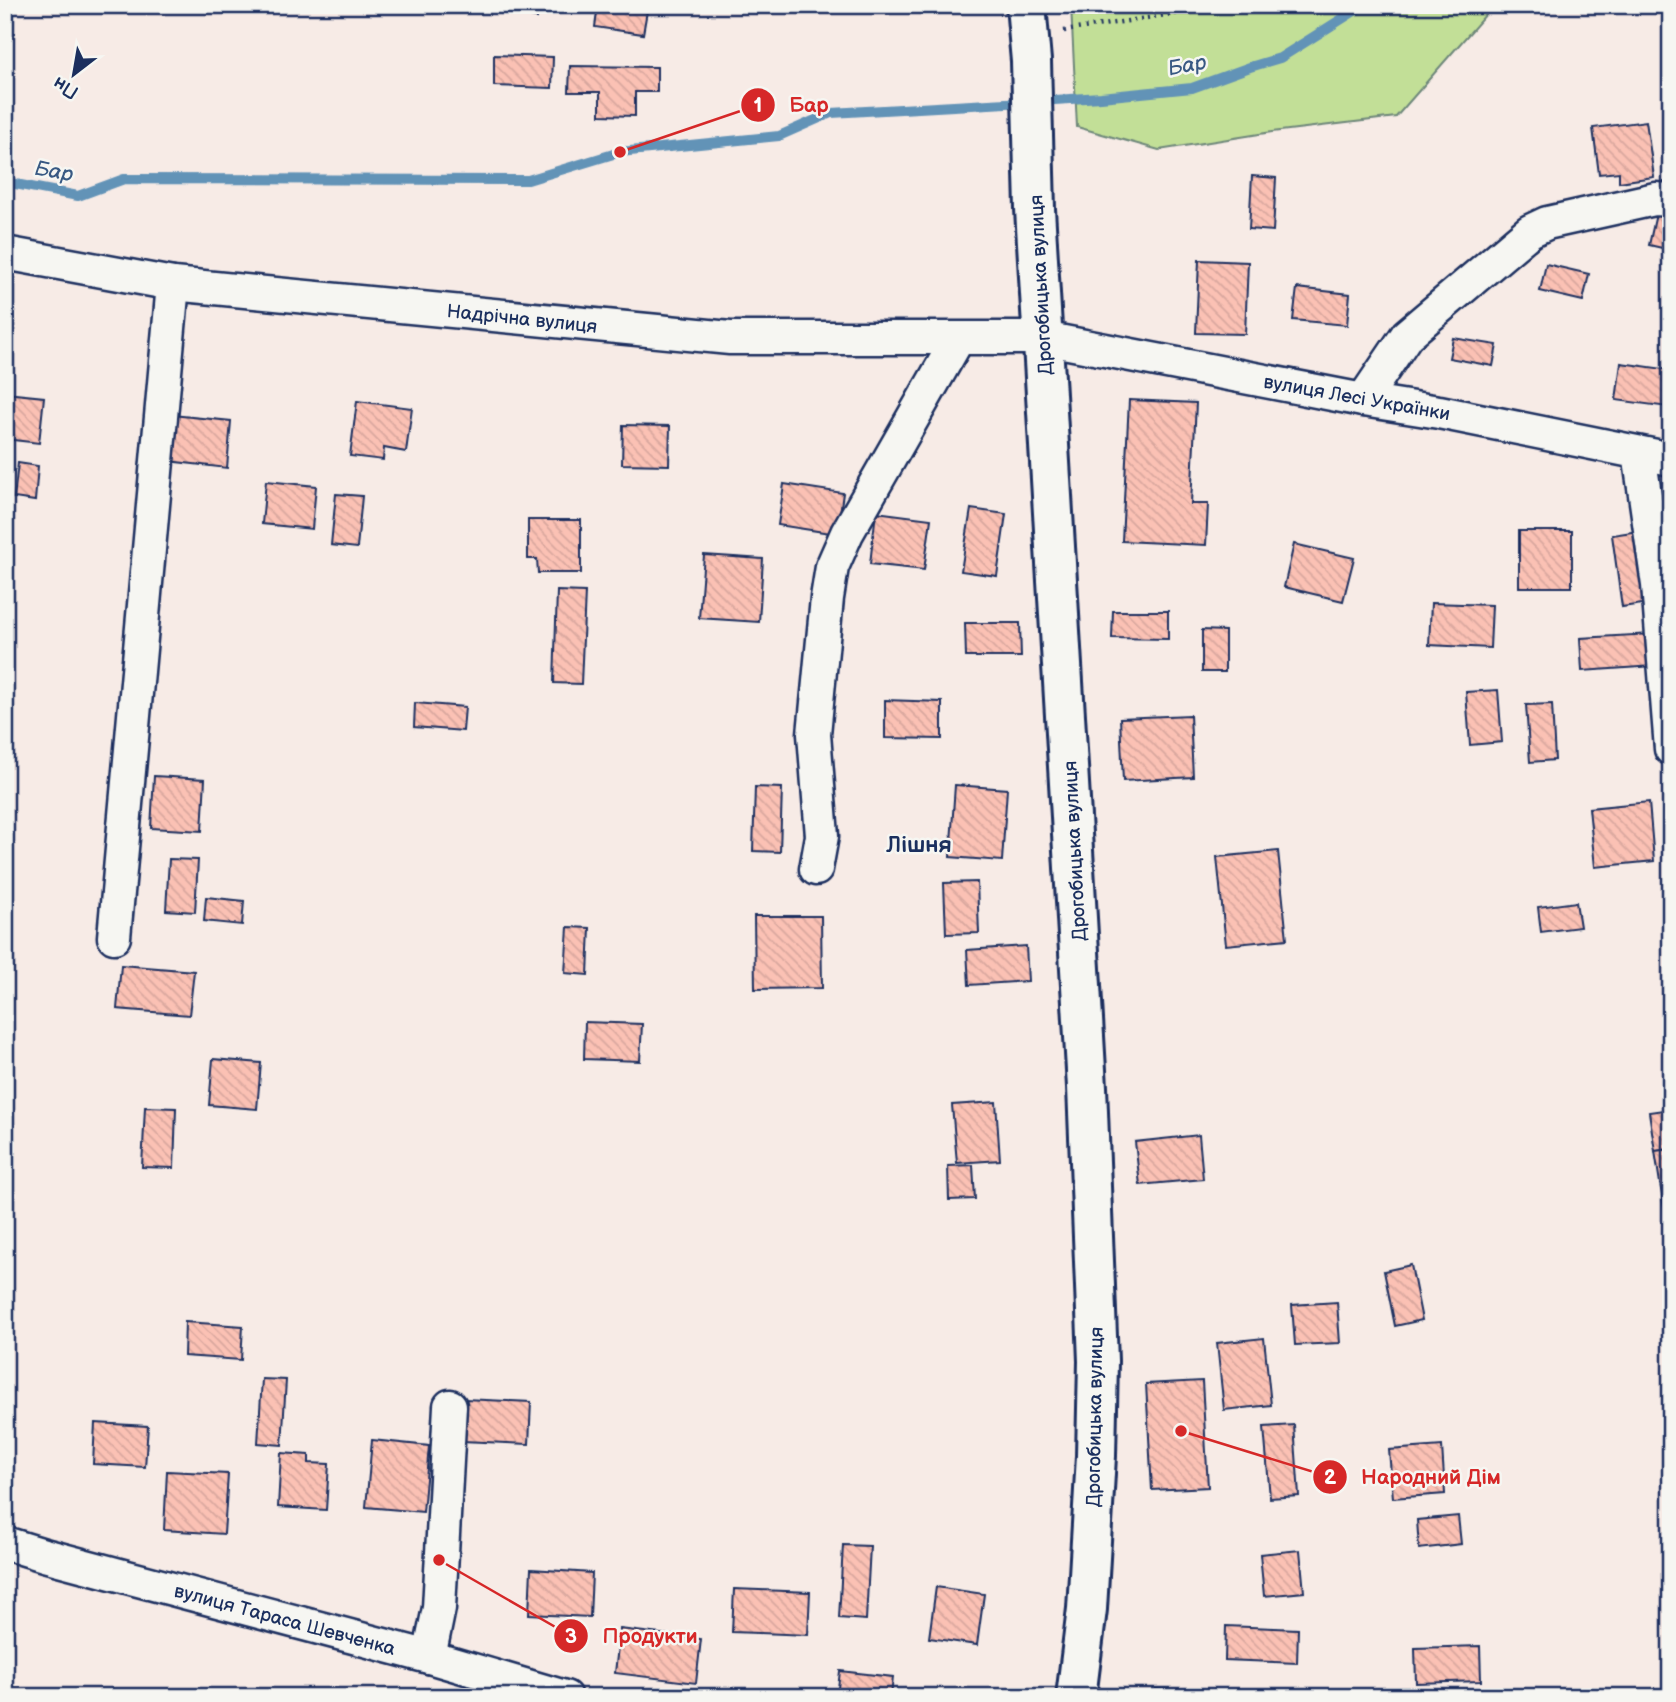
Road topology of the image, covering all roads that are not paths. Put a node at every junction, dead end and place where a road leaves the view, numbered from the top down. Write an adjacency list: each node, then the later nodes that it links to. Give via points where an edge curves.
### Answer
1 (1029, 34): 5 (main road, Дрогобицька вулиця)
2 (1671, 200): 7 (street, via 1655,198 1530,231 1407,335)
3 (5, 253): 4 (street, Надрічна вулиця)
4 (173, 285): 6 (street, Надрічна вулиця, via 730,338); 12 (street)
5 (1043, 338): 6 (street, Надрічна вулиця); 7 (street, вулиця Лесі Українки); 17 (main road, Дрогобицька вулиця, via 1098,1361 1087,1609)
6 (958, 339): 11 (street, via 832,567 814,734 822,836)
7 (1363, 400): 8 (street, вулиця Лесі Українки)
8 (1639, 453): 9 (street, вулиця Лесі Українки); 10 (street, via 1658,585)
9 (1671, 459)
10 (1671, 749)
11 (816, 869)
12 (114, 937)
13 (450, 1406): 15 (street, via 439,1608)
14 (5, 1543): 15 (street, вулиця Тараса Шевченка)
15 (429, 1657): 16 (street, вулиця Тараса Шевченка)
16 (565, 1697)
17 (1076, 1697)

